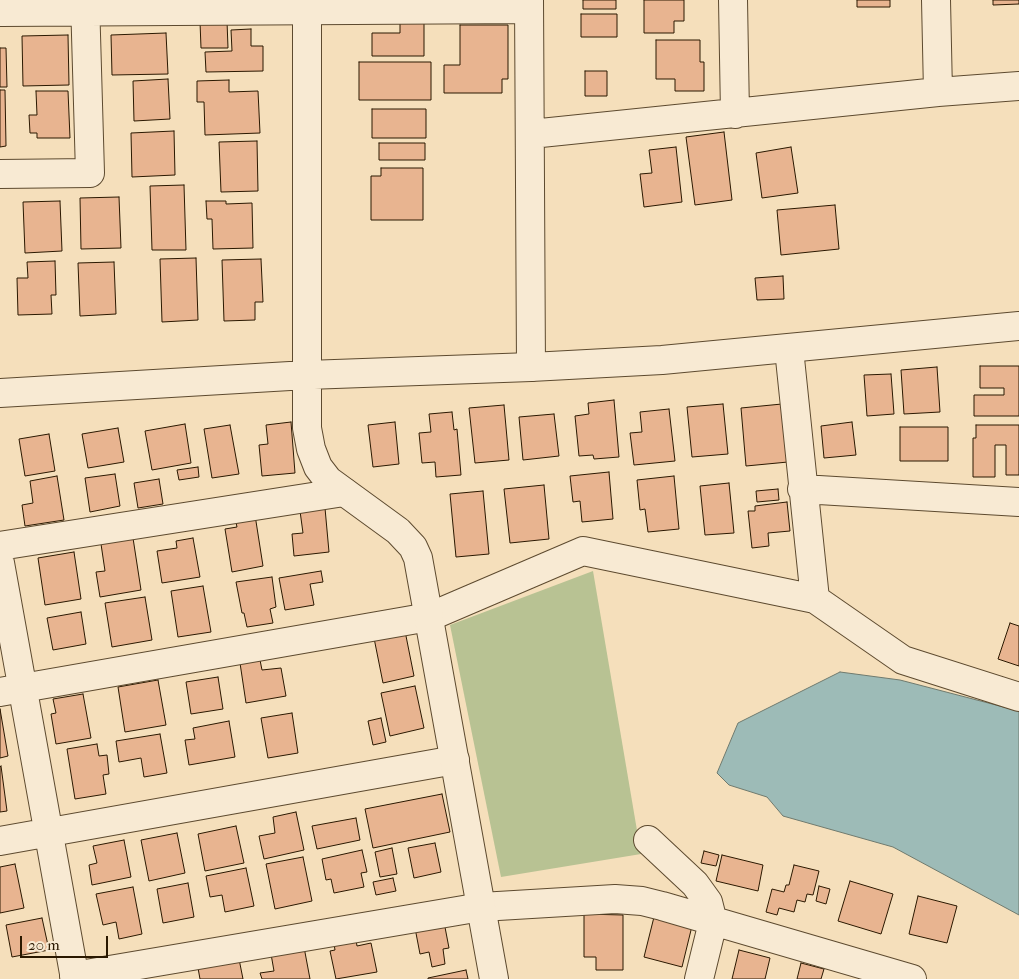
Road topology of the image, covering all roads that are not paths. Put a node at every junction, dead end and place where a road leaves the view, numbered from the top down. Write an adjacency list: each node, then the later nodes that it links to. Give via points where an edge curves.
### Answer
1 (733, 0): 9 (street)
2 (936, 0): 8 (street)
3 (529, 4): 5 (street); 10 (street)
4 (85, 6): 5 (street); 6 (street); 11 (street, via 90,173)
5 (307, 6): 15 (street)
6 (0, 12)
7 (1019, 86): 8 (street)
8 (938, 92): 9 (street)
9 (735, 114): 10 (street)
10 (531, 134): 14 (street)
11 (0, 174)
12 (1019, 326): 13 (street)
13 (789, 349): 14 (street); 17 (street)
14 (531, 367): 15 (street)
15 (307, 375): 16 (street); 18 (street, via 307,428 311,449 318,467)
16 (0, 394)
17 (802, 489): 19 (street); 22 (street)
18 (344, 492): 20 (street); 23 (street, via 398,531 413,547)
19 (1019, 502)
20 (0, 546)
21 (0, 563): 24 (street)
22 (815, 599): 23 (street, via 583,551); 25 (street, via 903,660)
23 (429, 617): 24 (street); 26 (street)
24 (11, 690): 27 (street)
25 (1019, 697)
26 (455, 760): 27 (street); 30 (street)
27 (47, 832): 29 (street); 33 (street)
28 (648, 840): 31 (street, via 695,884 708,902)
29 (0, 841)
30 (481, 907): 31 (street, via 615,899 642,901); 33 (street); 34 (street)
31 (714, 922): 32 (street); 35 (street)
32 (857, 971): 36 (street)
33 (75, 977)
34 (494, 979)
35 (698, 979)
36 (912, 979)

